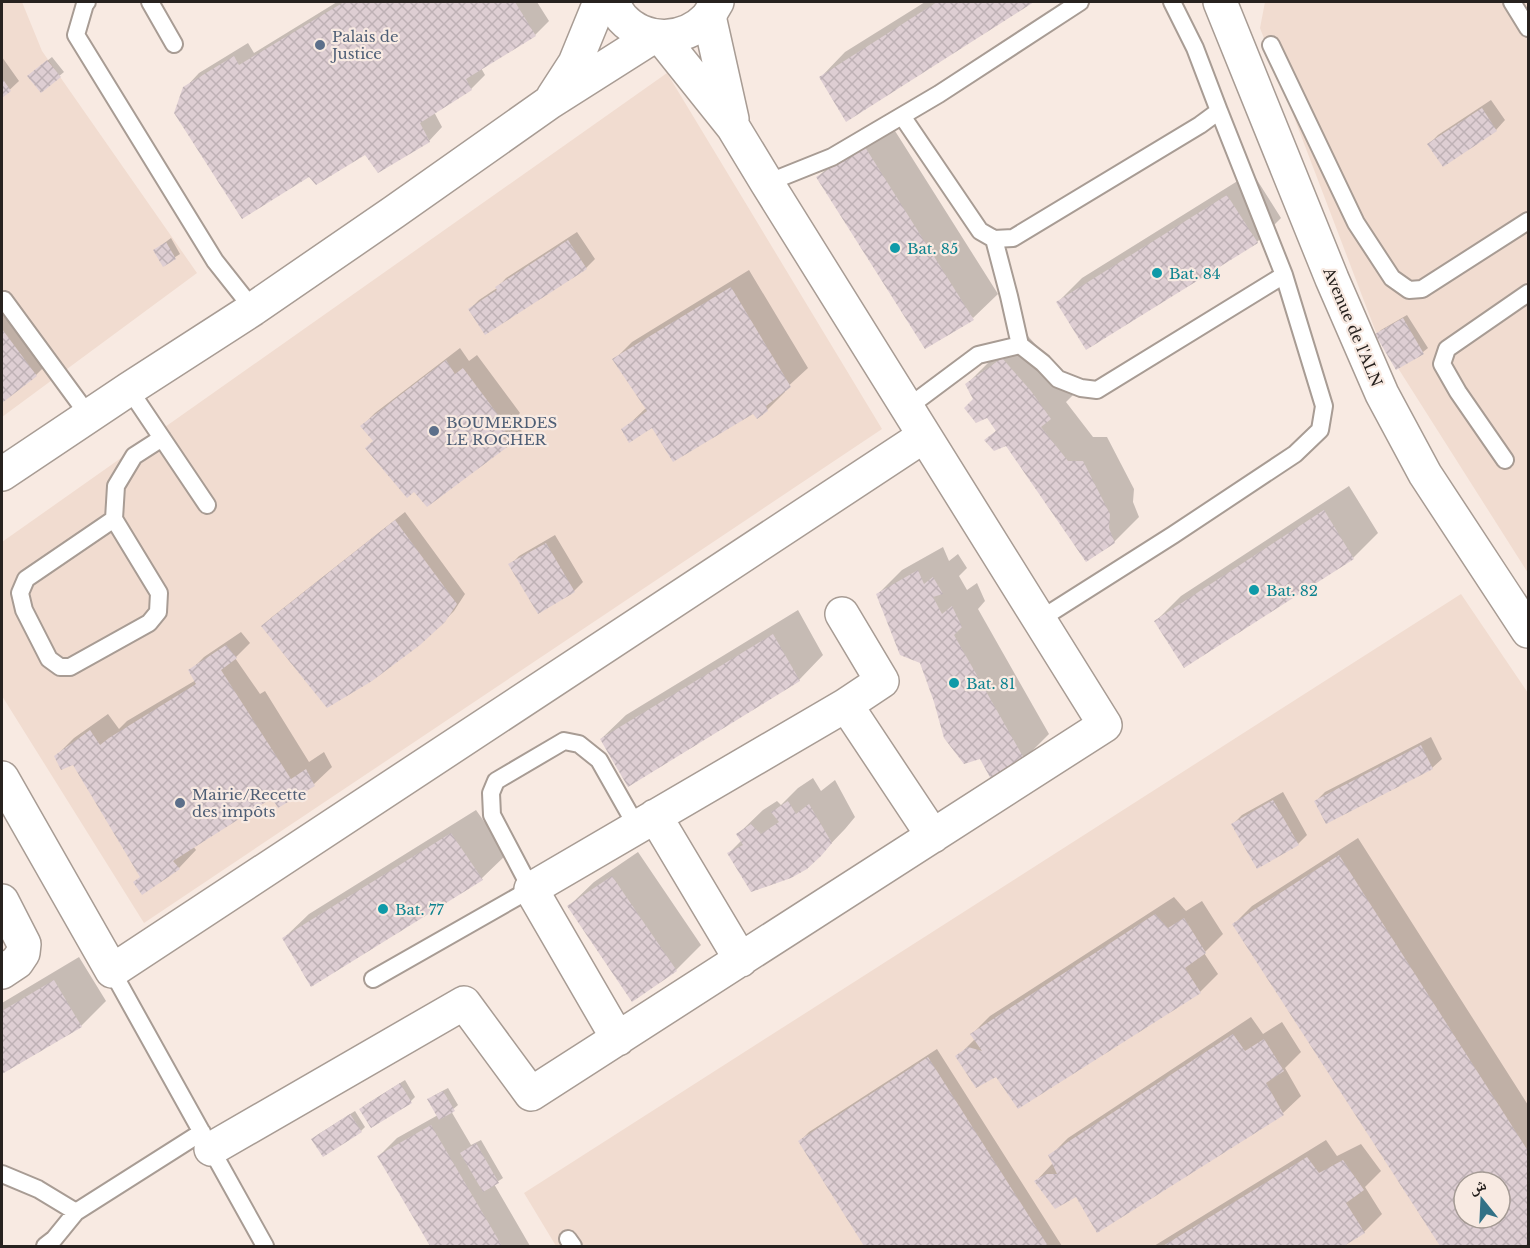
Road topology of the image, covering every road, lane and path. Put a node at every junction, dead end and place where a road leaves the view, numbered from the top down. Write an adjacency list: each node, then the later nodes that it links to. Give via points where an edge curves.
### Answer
1 (87, 2): 24 (lane, via 76,35 214,261)
2 (150, 2): 12 (lane)
3 (600, 2): 14 (street, via 575,63)
4 (612, 2): 11 (street, via 622,18 637,29)
5 (1080, 2): 16 (lane)
6 (1172, 2): 15 (lane)
7 (1220, 2): 37 (street, Avenue de l'ALN, via 1382,394 1425,474)
8 (1512, 2): 10 (lane)
9 (713, 9): 11 (street, via 695,28 679,35); 17 (street)
10 (1528, 28)
11 (658, 36): 14 (street); 17 (street)
12 (174, 44)
13 (1271, 45): 19 (lane, via 1356,224 1392,278 1409,290 1422,289)
14 (550, 102): 24 (street)
15 (1219, 111): 20 (lane, via 1013,238); 21 (lane)
16 (902, 116): 18 (lane, via 832,157); 20 (lane, via 980,231)
17 (733, 127): 18 (street)
18 (767, 183): 27 (street)
19 (1528, 221)
20 (994, 239): 25 (lane)
21 (1284, 275): 25 (lane, via 1097,390 1058,379); 36 (lane, via 1324,406 1320,430 1295,454)
22 (1528, 293): 31 (lane, via 1447,349 1442,364)
23 (4, 300): 28 (lane)
24 (253, 309): 26 (street)
25 (1020, 345): 27 (lane, via 978,355)
26 (129, 389): 28 (street); 30 (lane)
27 (907, 408): 29 (street)
28 (89, 416): 32 (street)
29 (924, 436): 36 (street); 45 (street)
30 (162, 438): 33 (lane); 34 (lane, via 134,456 116,486)
31 (1504, 460)
32 (2, 474)
33 (207, 505)
34 (114, 519): 34 (lane, via 159,593 158,612 149,622 80,662 60,668 49,659 24,610 20,593 26,579)
35 (842, 614): 38 (street, via 882,681)
36 (1039, 620): 41 (street, via 1105,725)
37 (1528, 631)
38 (846, 705): 40 (street); 41 (street)
39 (2, 778): 45 (street)
40 (646, 821): 42 (street); 42 (lane, via 598,760 579,744 564,741 496,781 491,793 492,815); 44 (street)
41 (933, 836): 44 (street)
42 (531, 889): 47 (lane); 48 (street)
43 (2, 901): 46 (street, via 24,944 17,962)
44 (741, 960): 48 (street)
45 (112, 971): 49 (lane)
46 (2, 972)
47 (373, 979)
48 (618, 1039): 49 (street, via 531,1094 464,1003)
49 (207, 1141): 51 (lane); 53 (lane)
50 (2, 1174): 51 (lane, via 38,1189)
51 (76, 1212): 52 (lane)
52 (45, 1246)
53 (265, 1246)

